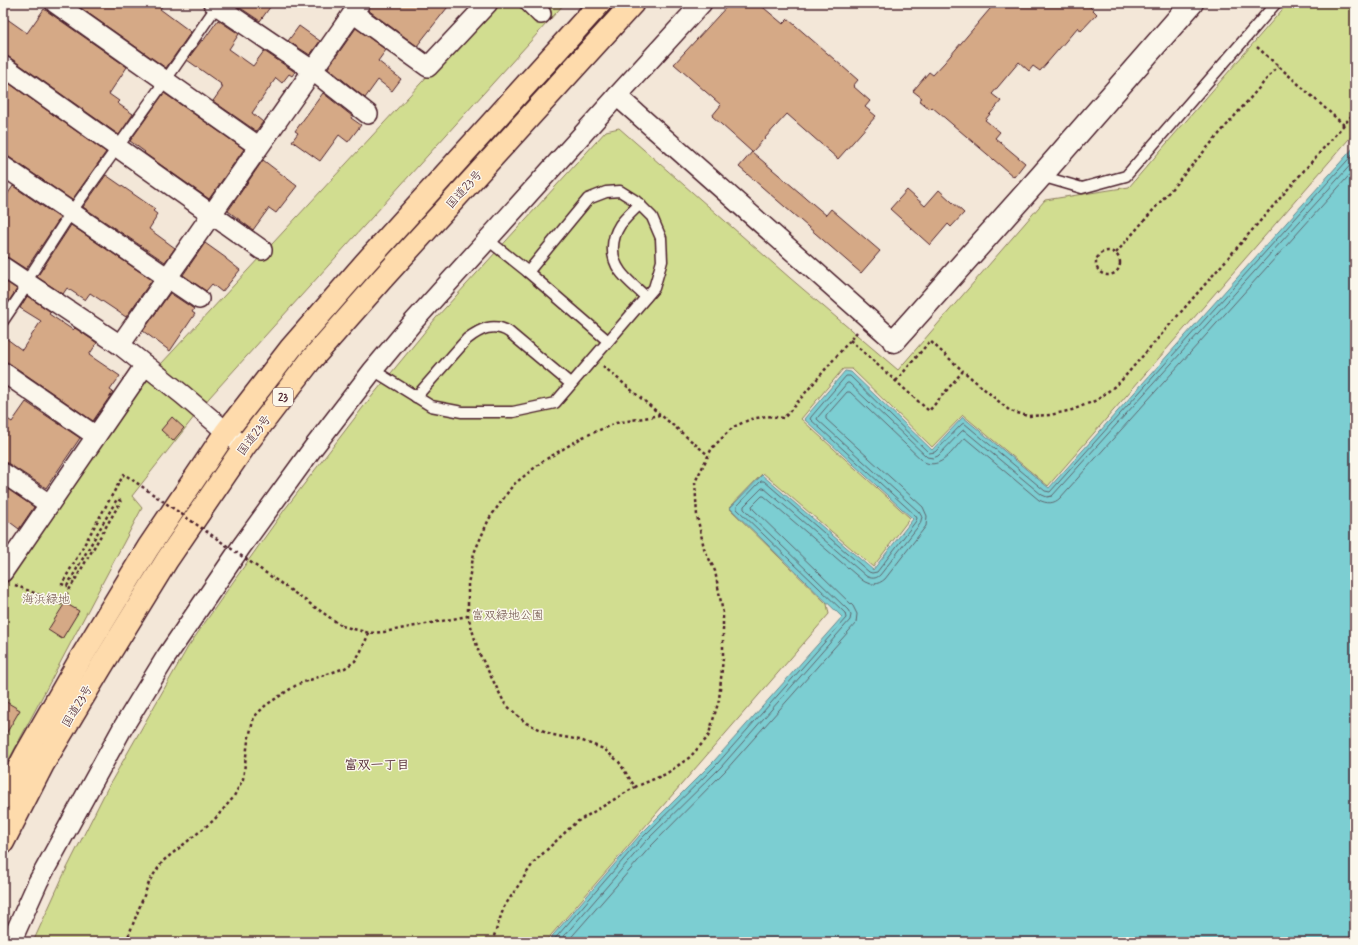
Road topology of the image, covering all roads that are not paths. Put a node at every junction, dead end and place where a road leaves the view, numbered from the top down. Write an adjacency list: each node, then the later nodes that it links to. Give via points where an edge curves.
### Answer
1 (55, 3): 12 (street)
2 (488, 3): 9 (street, via 428,67)
3 (600, 3): 39 (highway, 国道23号 / 23, via 291,348)
4 (634, 3): 41 (highway, 国道23号 / 23, via 377,285 310,362)
5 (702, 3): 13 (street)
6 (1192, 3): 18 (street)
7 (1276, 3): 18 (lane, via 1126,176 1082,188)
8 (216, 4): 11 (street); 12 (lane)
9 (353, 7): 11 (street)
10 (3, 66): 16 (street)
11 (312, 70): 14 (street); 15 (street)
12 (165, 81): 15 (street); 16 (lane)
13 (617, 96): 22 (street); 32 (street)
14 (368, 114)
15 (258, 146): 21 (street)
16 (117, 147): 20 (lane); 21 (street)
17 (3, 166): 20 (street)
18 (1041, 176): 32 (street)
19 (640, 204): 25 (lane, via 620,191 606,192 588,199); 28 (lane, via 652,217 661,238 662,261 654,288); 28 (lane, via 621,224 612,246 614,260 620,272)
20 (72, 213): 26 (street); 27 (lane)
21 (211, 214): 23 (street); 26 (street)
22 (488, 240): 25 (lane); 35 (street)
23 (262, 250)
24 (3, 267): 27 (street)
25 (528, 272): 31 (lane)
26 (167, 277): 29 (street); 33 (street)
27 (27, 283): 30 (lane); 33 (street)
28 (646, 296): 31 (lane)
29 (198, 299)
30 (3, 321)
31 (608, 341): 37 (lane)
32 (894, 341)
33 (120, 345): 34 (street)
34 (145, 365): 39 (street); 40 (street)
35 (373, 370): 38 (lane); 47 (street, via 313,448 166,657 79,805 38,882)
36 (3, 372): 40 (street)
37 (571, 384): 38 (lane, via 555,403 513,412 462,412 431,406); 38 (lane, via 510,332 502,327 488,328 466,338)
38 (416, 397)
39 (226, 432): 41 (street); 45 (highway, 国道23号 / 23, via 116,600 24,756)
40 (96, 436): 43 (street)
41 (244, 447): 46 (highway, 国道23号 / 23, via 167,560 101,666 43,764)
42 (3, 473): 43 (street)
43 (49, 504): 44 (street)
44 (7, 578)
45 (3, 798)
46 (3, 842)
47 (11, 942)

